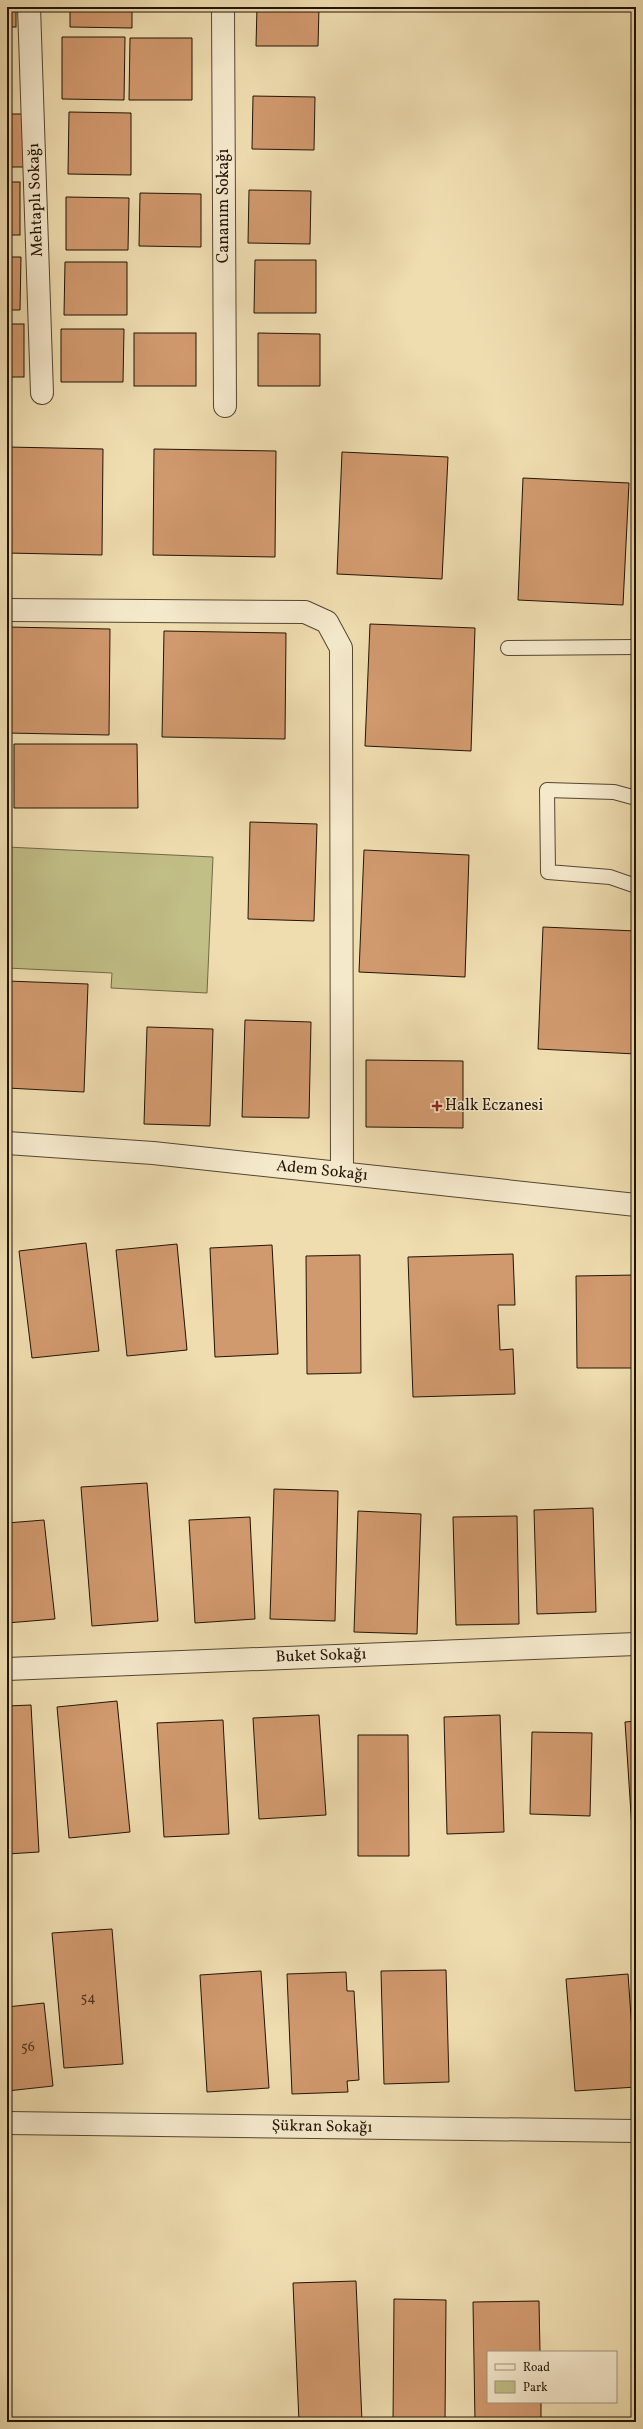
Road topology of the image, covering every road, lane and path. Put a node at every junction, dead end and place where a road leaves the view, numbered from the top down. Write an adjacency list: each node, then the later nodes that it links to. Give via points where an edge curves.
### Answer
1 (29, 7): 3 (street, Mehtaplı Sokağı)
2 (222, 7): 4 (street, Cananım Sokağı)
3 (42, 393)
4 (226, 406)
5 (7, 610): 11 (street, via 305,612 327,622 341,648)
6 (636, 647): 7 (lane)
7 (508, 648)
8 (636, 798): 9 (lane, via 614,792 547,790 548,872 610,877)
9 (636, 886)
10 (7, 1143): 11 (street, Adem Sokağı, via 153,1153)
11 (342, 1173): 12 (street, Adem Sokağı)
12 (636, 1205)
13 (636, 1644): 14 (street, Buket Sokağı)
14 (7, 1668)
15 (7, 2123): 16 (street, Şükran Sokağı)
16 (636, 2131)

